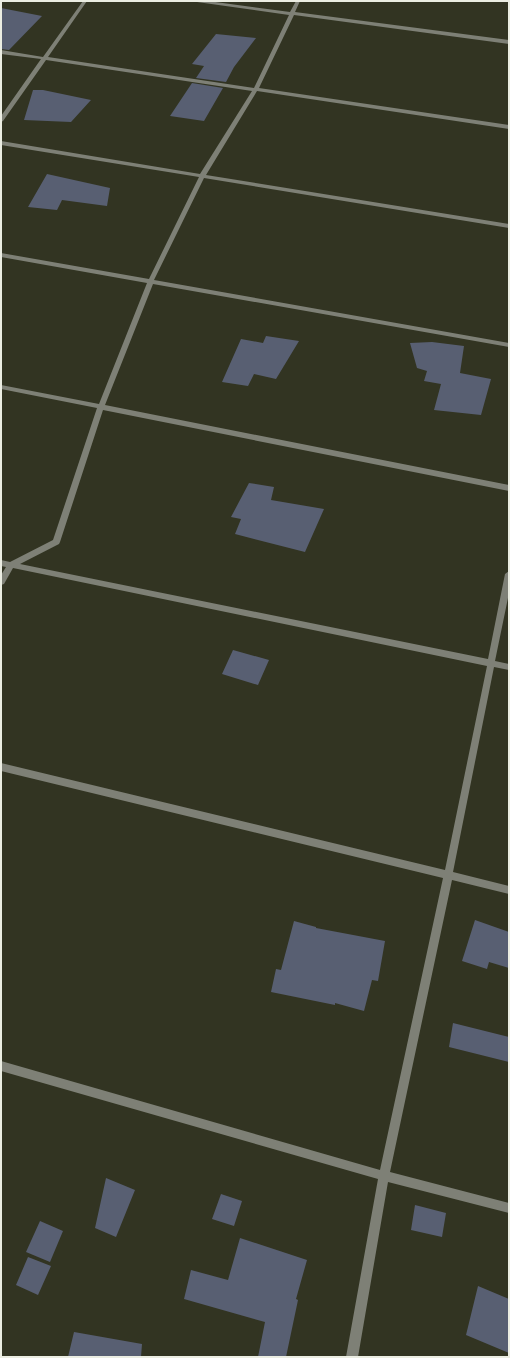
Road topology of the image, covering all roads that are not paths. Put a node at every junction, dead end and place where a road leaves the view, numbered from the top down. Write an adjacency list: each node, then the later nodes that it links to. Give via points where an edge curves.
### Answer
1 (85, 1): 7 (street)
2 (197, 1): 4 (street)
3 (298, 1): 4 (street)
4 (291, 13): 5 (street); 8 (street)
5 (509, 42)
6 (1, 52): 7 (street)
7 (45, 58): 8 (street); 9 (street)
8 (256, 89): 10 (street); 12 (street)
9 (1, 120)
10 (509, 127)
11 (1, 143): 12 (street)
12 (202, 176): 13 (street); 15 (street)
13 (509, 226)
14 (1, 255): 15 (street)
15 (150, 281): 16 (street); 18 (street)
16 (509, 345)
17 (1, 387): 18 (street)
18 (101, 407): 19 (street); 21 (street, via 56,542)
19 (509, 488)
20 (1, 563): 21 (street)
21 (11, 565): 23 (street); 24 (street)
22 (509, 574): 24 (street)
23 (1, 582)
24 (490, 663): 25 (street); 27 (street)
25 (509, 667)
26 (1, 767): 27 (street)
27 (448, 876): 28 (street); 30 (street)
28 (509, 890)
29 (1, 1066): 30 (street)
30 (384, 1176): 31 (street); 32 (street)
31 (509, 1208)
32 (352, 1357)

